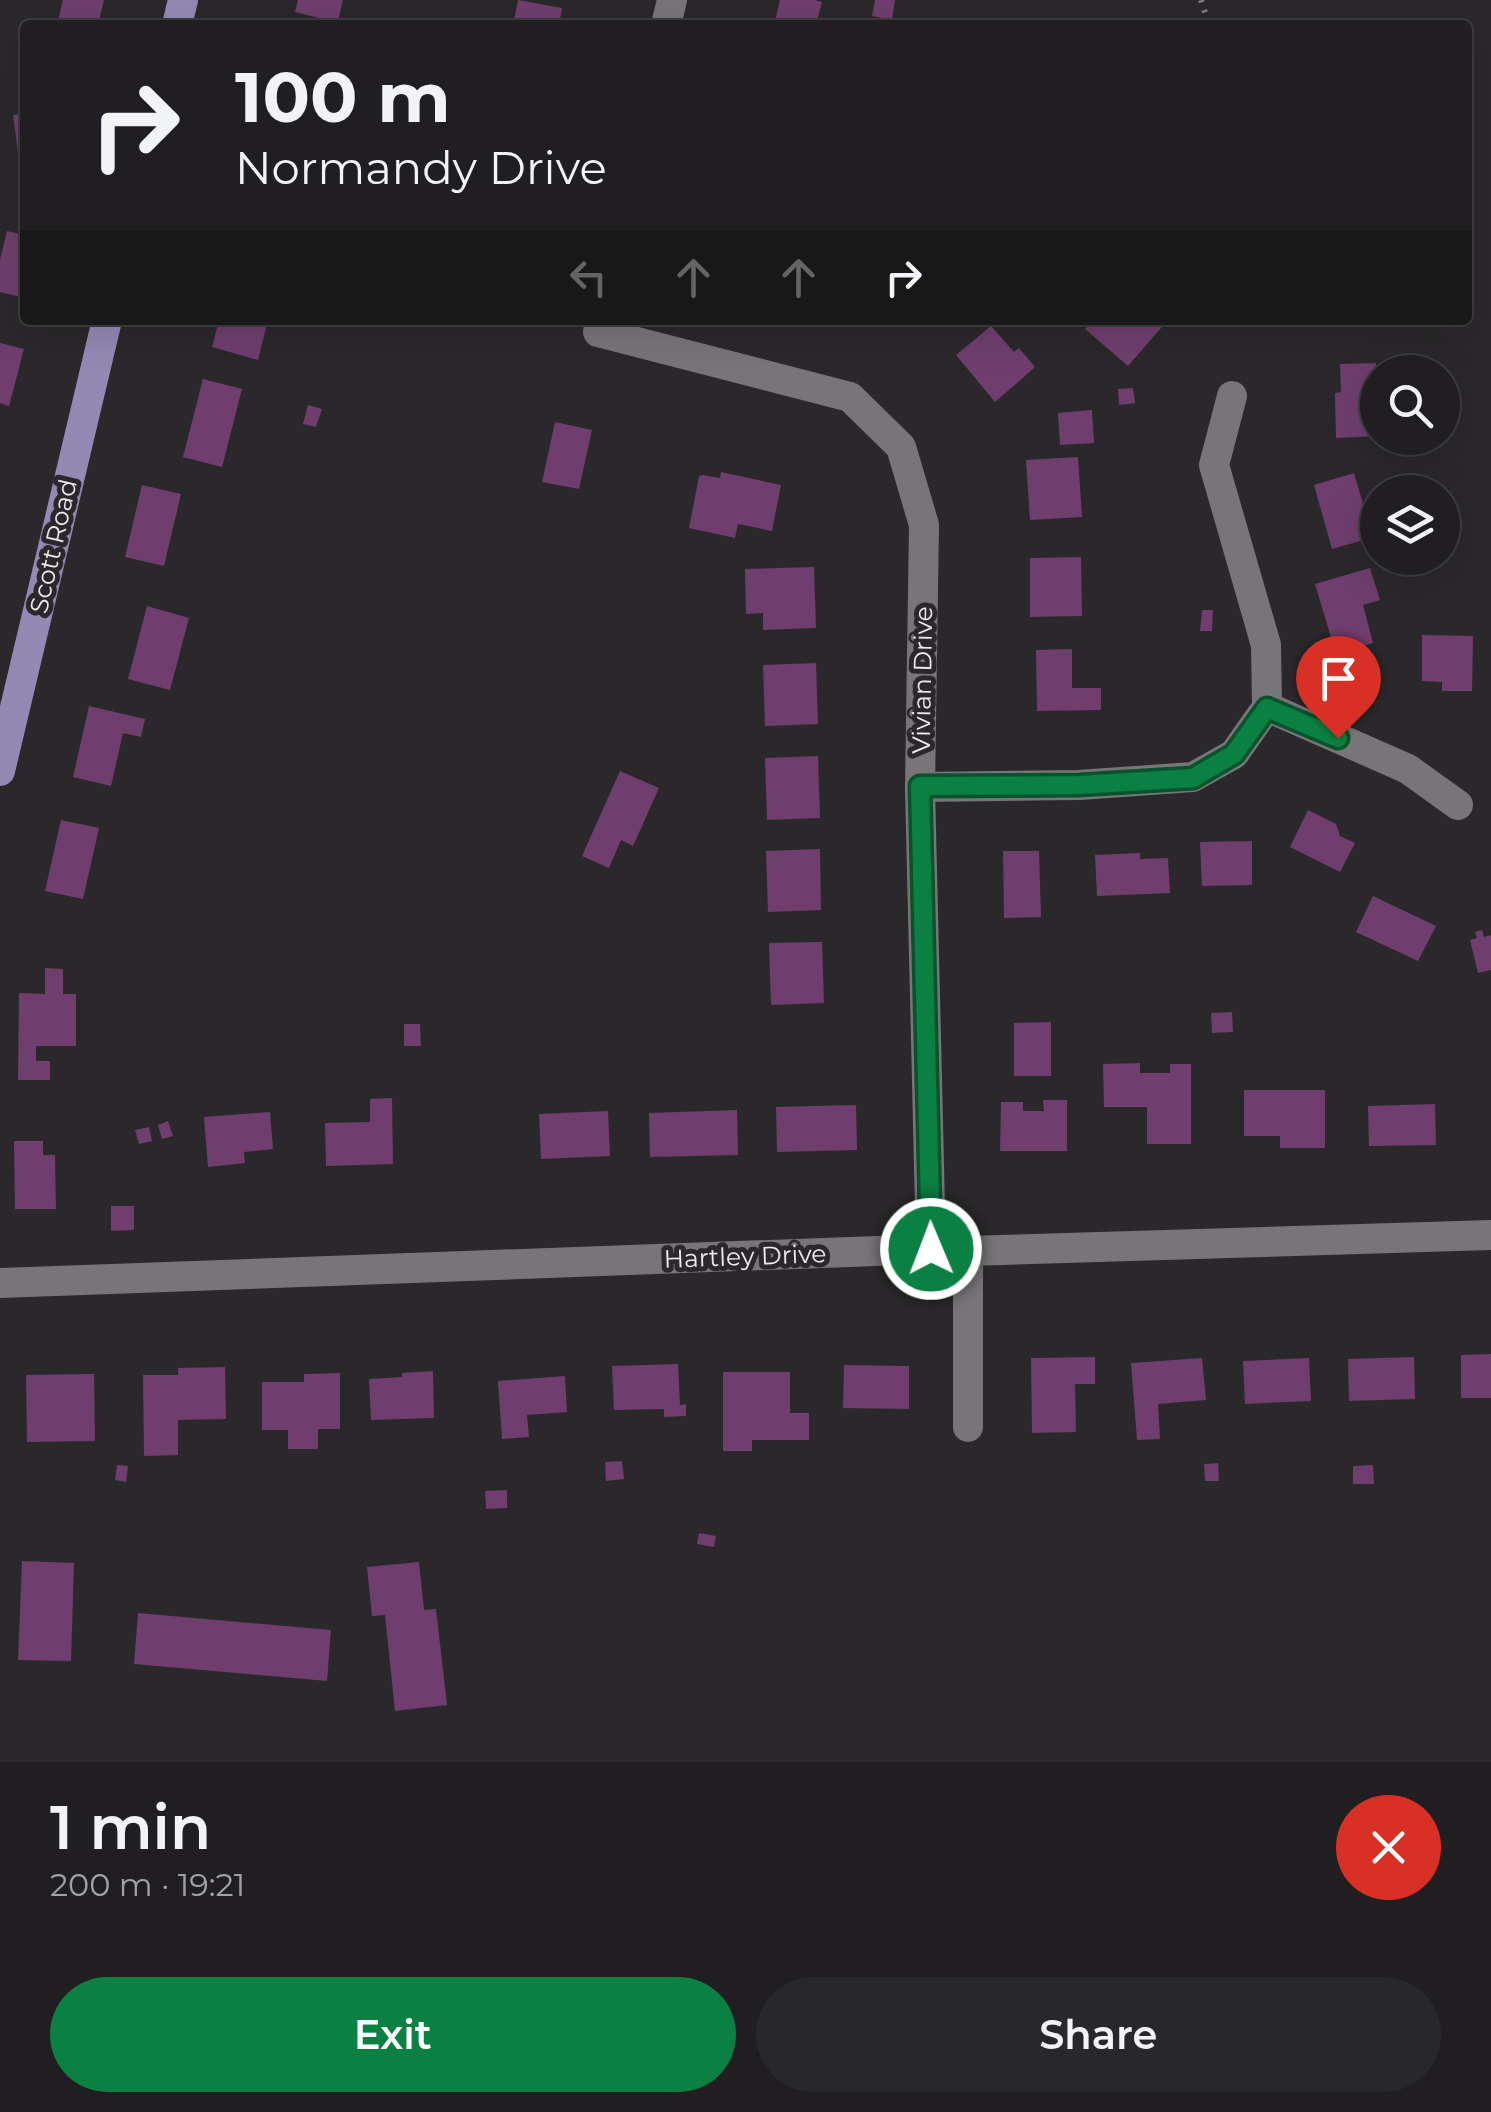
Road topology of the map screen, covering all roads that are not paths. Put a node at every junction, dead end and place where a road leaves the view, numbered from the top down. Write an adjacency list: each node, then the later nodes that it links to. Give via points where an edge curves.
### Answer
1 (106, 325): 5 (main road, Scott Road)
2 (599, 326): 6 (street, Vivian Drive, via 850,397 900,447 924,525)
3 (1232, 396): 4 (street, via 1214,465 1266,645)
4 (1267, 708): 6 (street, via 1234,754 1193,778); 7 (street, via 1408,769)
5 (0, 771)
6 (920, 786): 9 (street, Vivian Drive)
7 (1458, 805)
8 (1491, 1235): 10 (street, Hartley Drive)
9 (931, 1249): 10 (street, Hartley Drive); 11 (street, Hartley Drive)
10 (968, 1252): 12 (street)
11 (0, 1283)
12 (968, 1427)

